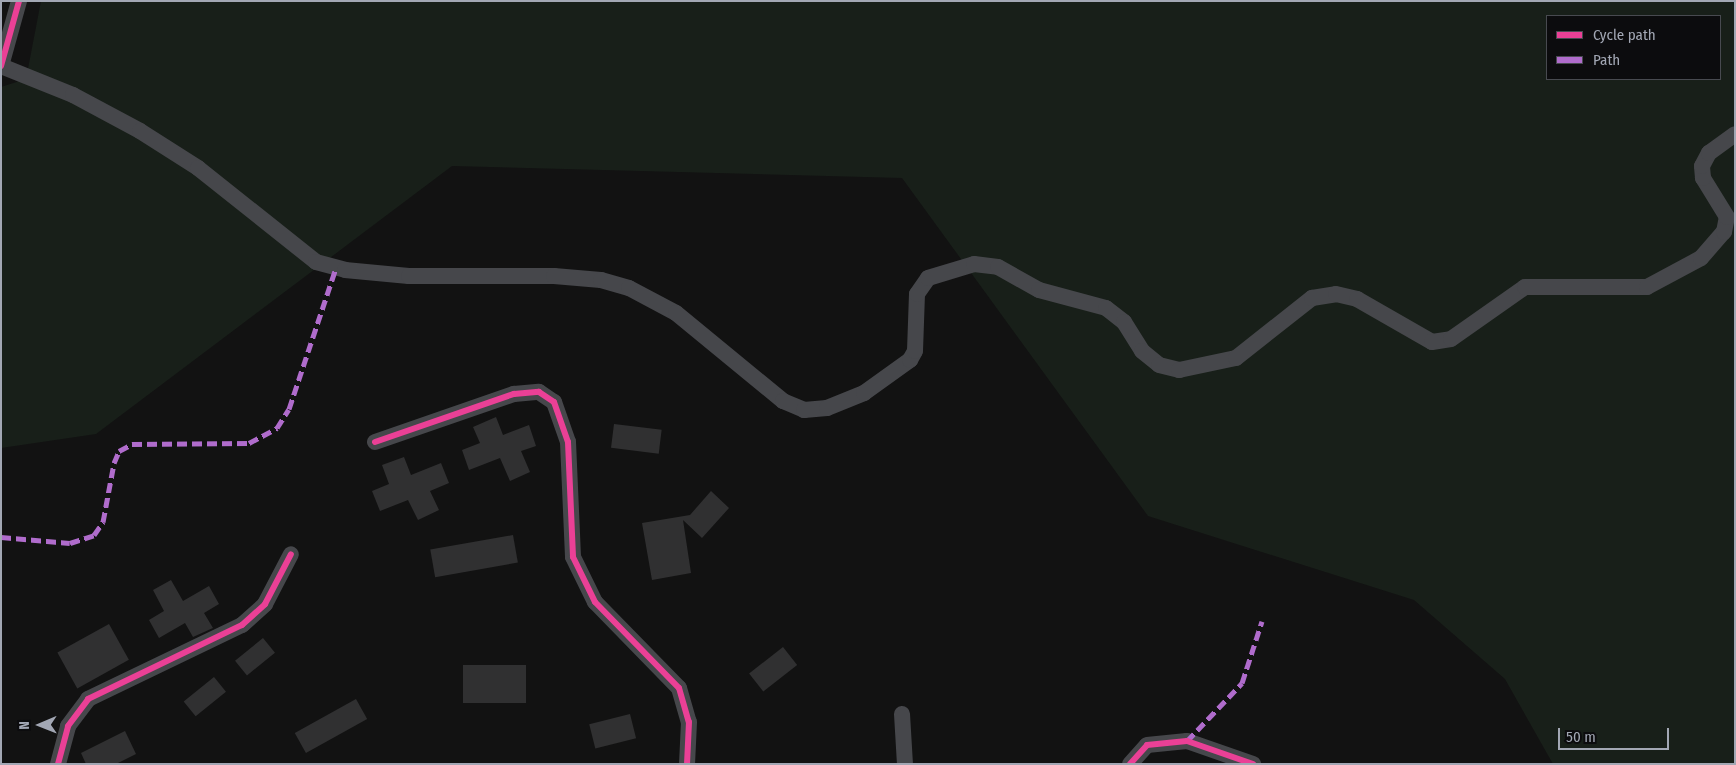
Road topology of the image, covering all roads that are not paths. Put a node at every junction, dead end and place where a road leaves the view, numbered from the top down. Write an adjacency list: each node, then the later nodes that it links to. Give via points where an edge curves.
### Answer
1 (19, 1): 2 (street)
2 (1, 66): 3 (street, via 73,95 140,131 198,168 316,262 345,270 409,276 554,276 601,280 629,288 676,312 783,401 804,410 827,408 864,393 910,360 915,351 917,294 928,278 974,264 998,267 1068,300 1106,308 1124,322 1142,351 1159,365 1179,370 1236,358 1312,298 1336,294 1357,299 1432,342 1452,339 1524,287 1647,287 1701,258 1724,232 1725,211 1702,178 1702,166 1708,154)
3 (1735, 134)
4 (375, 442): 8 (street, via 514,394 539,392 554,402 568,442 573,557 595,602 678,688 689,722)
5 (291, 554): 7 (street, via 265,604 242,625 88,699 68,726)
6 (902, 714): 9 (street)
7 (58, 764)
8 (687, 764)
9 (906, 764)
10 (1130, 764): 11 (street, via 1147,745 1187,742)
11 (1254, 764)

